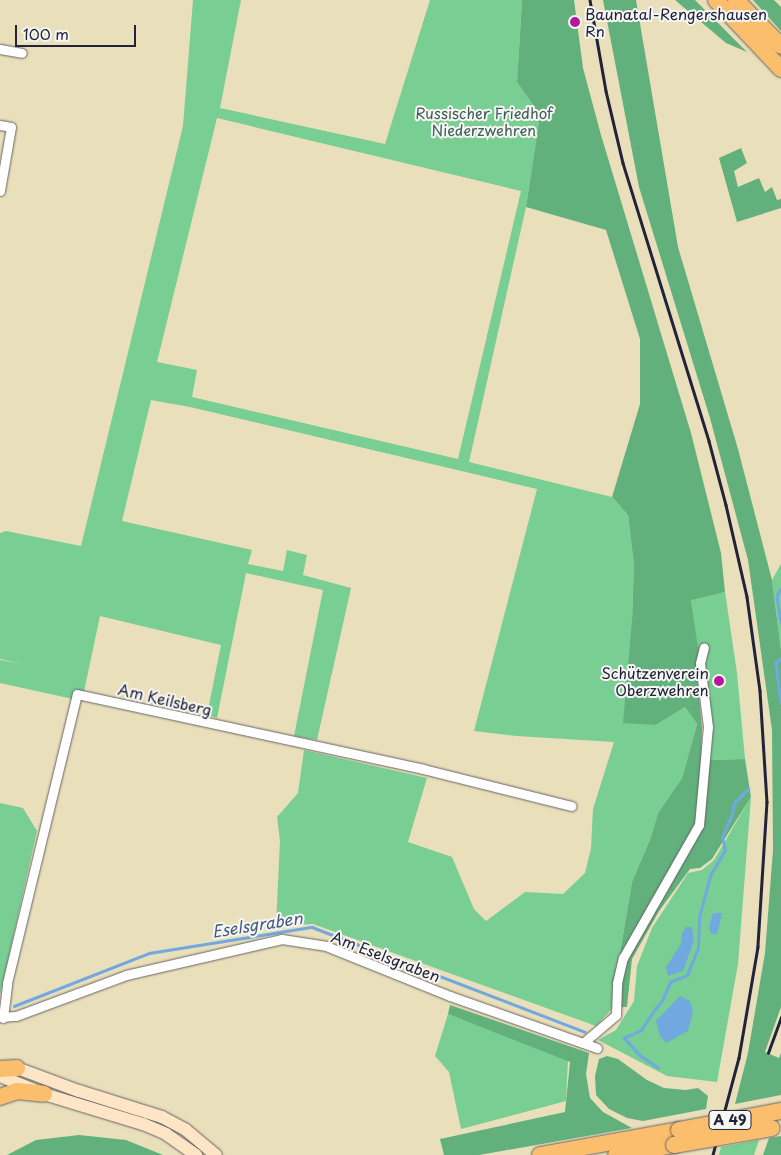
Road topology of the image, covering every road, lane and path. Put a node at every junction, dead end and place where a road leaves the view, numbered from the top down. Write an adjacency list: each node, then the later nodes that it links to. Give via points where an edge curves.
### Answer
1 (716, 0): 6 (highway)
2 (736, 0): 3 (highway)
3 (781, 46)
4 (0, 50): 5 (street)
5 (22, 53)
6 (781, 69)
7 (0, 125): 8 (street, via 11,127)
8 (0, 191)
9 (704, 647): 12 (street, via 700,663 708,727 698,825 623,958 617,983 616,1016)
10 (570, 806): 11 (street, Am Keilsberg, via 423,769 77,694)
11 (1, 1018): 12 (street, Am Eselsgraben, via 16,1016 126,975 282,939 326,946 450,996)
12 (583, 1043): 13 (street, Am Eselsgraben)
13 (597, 1048)
14 (0, 1060): 15 (street)
15 (17, 1068): 16 (highway); 24 (main road, via 162,1117 186,1130)
16 (0, 1070)
17 (0, 1076): 18 (main road)
18 (44, 1094): 19 (highway, via 17,1091); 23 (main road, via 143,1124 166,1134)
19 (0, 1097)
20 (781, 1111): 22 (highway, A 49, bridge)
21 (781, 1126): 22 (highway, A 49, bridge)
22 (677, 1137): 25 (highway, A 49); 26 (highway, A 49)
23 (196, 1155)
24 (216, 1155)
25 (540, 1155)
26 (616, 1155)

